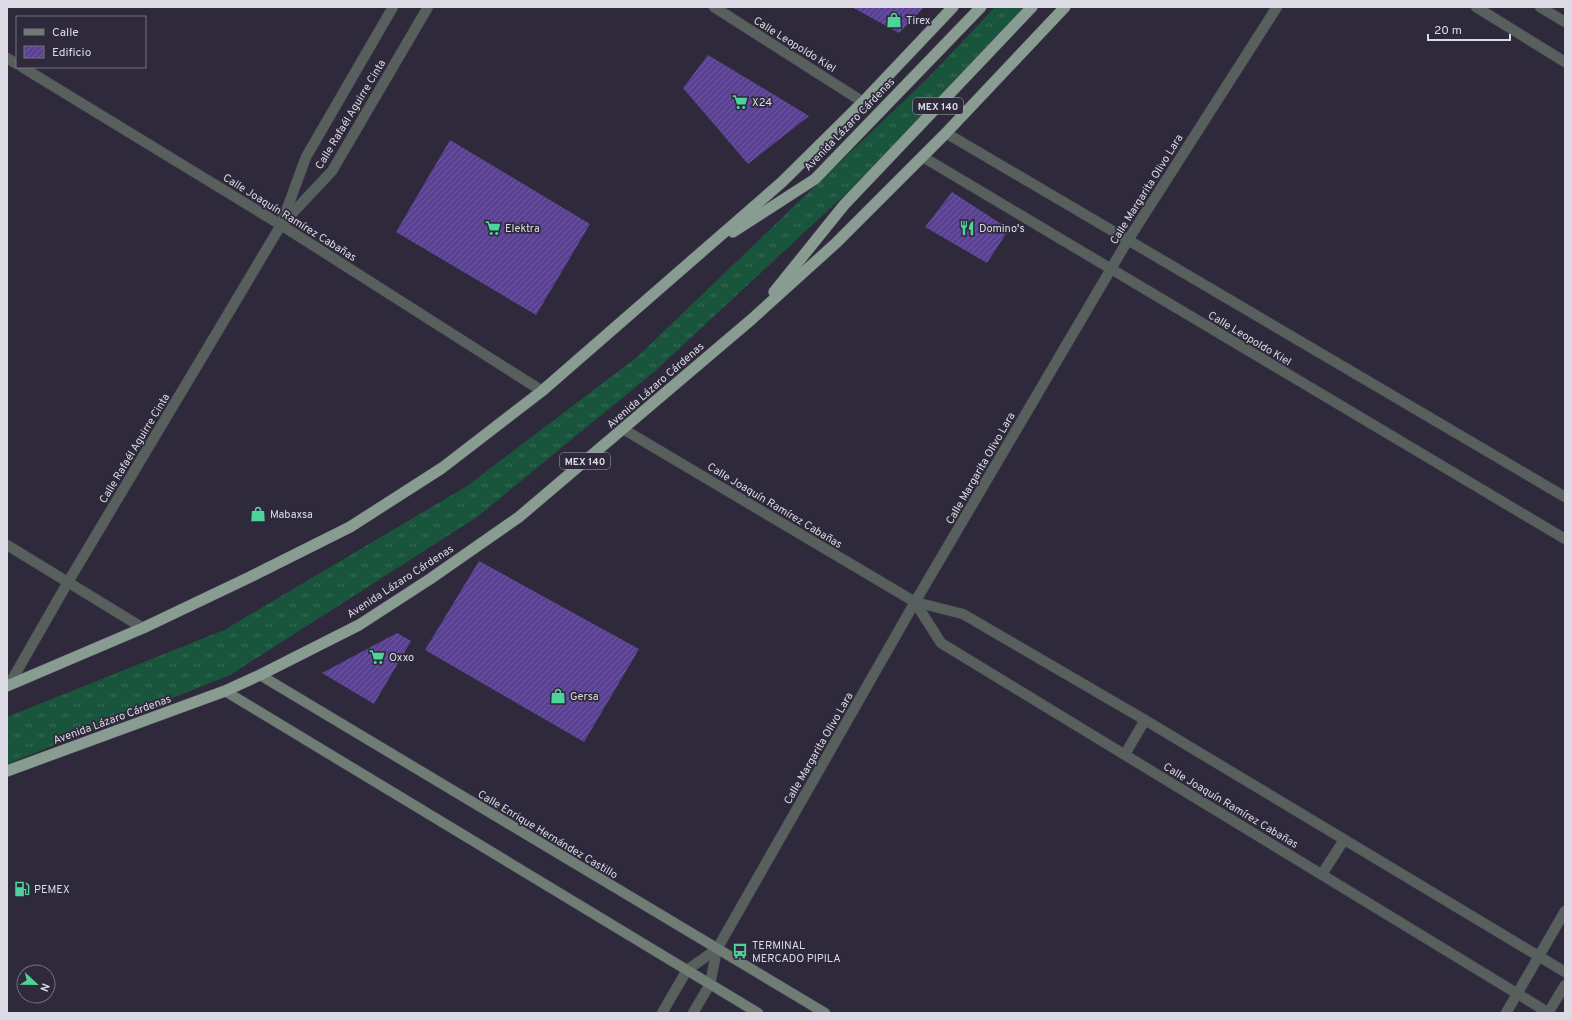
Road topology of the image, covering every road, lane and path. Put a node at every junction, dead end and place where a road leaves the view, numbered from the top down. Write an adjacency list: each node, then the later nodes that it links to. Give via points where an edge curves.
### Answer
1 (393, 7): 19 (street, Calle Rafaél Aguirre Cinta, via 306,157)
2 (428, 7): 19 (street, Calle Rafaél Aguirre Cinta, via 332,170)
3 (714, 7): 16 (street, Calle Leopoldo Kiel)
4 (953, 7): 16 (highway, Avenida Lázaro Cárdenas / MEX 140)
5 (981, 7): 21 (highway, Avenida Lázaro Cárdenas / MEX 140, via 815,179)
6 (1032, 7): 23 (highway, Avenida Lázaro Cárdenas / MEX 140, via 844,205)
7 (1065, 7): 17 (highway, Avenida Lázaro Cárdenas / MEX 140)
8 (1277, 7): 20 (street, Calle Margarita Olivo Lara)
9 (1476, 7): 13 (street)
10 (1540, 7): 11 (street)
11 (1565, 22)
12 (7, 58): 14 (street)
13 (1565, 62)
14 (16, 63)
15 (24, 68): 19 (street, Calle Joaquín Ramírez Cabañas)
16 (863, 102): 21 (highway, Avenida Lázaro Cárdenas / MEX 140, via 782,182)
17 (946, 133): 18 (highway, Avenida Lázaro Cárdenas / MEX 140); 20 (street, Calle Leopoldo Kiel)
18 (922, 157): 22 (street, Calle Leopoldo Kiel); 23 (highway, Avenida Lázaro Cárdenas / MEX 140, via 836,243)
19 (281, 225): 24 (street, Calle Joaquín Ramírez Cabañas); 29 (street, Calle Rafaél Aguirre Cinta)
20 (1128, 240): 22 (street, Calle Margarita Olivo Lara); 26 (street, Calle Leopoldo Kiel)
21 (701, 254): 24 (highway, Avenida Lázaro Cárdenas / MEX 140)
22 (1111, 269): 27 (street, Calle Leopoldo Kiel); 30 (street, Calle Margarita Olivo Lara)
23 (752, 319): 25 (highway, Avenida Lázaro Cárdenas / MEX 140)
24 (542, 391): 31 (highway, Avenida Lázaro Cárdenas / MEX 140, via 442,468 350,526)
25 (623, 429): 30 (street, Calle Joaquín Ramírez Cabañas); 32 (highway, Avenida Lázaro Cárdenas / MEX 140, via 519,517 430,579 359,625)
26 (1565, 497)
27 (1565, 539)
28 (7, 545): 29 (street)
29 (68, 582): 31 (street); 33 (street, Calle Rafaél Aguirre Cinta)
30 (915, 602): 35 (street, Calle Joaquín Ramírez Cabañas, via 963,614); 36 (street, Calle Joaquín Ramírez Cabañas, via 941,643); 41 (street, Calle Margarita Olivo Lara)
31 (143, 628): 33 (highway, Avenida Lázaro Cárdenas / MEX 140)
32 (260, 675): 34 (highway, Avenida Lázaro Cárdenas / MEX 140); 41 (main road, Calle Enrique Hernández Castillo)
33 (8, 686)
34 (224, 691): 37 (highway, Avenida Lázaro Cárdenas / MEX 140); 43 (main road)
35 (1145, 720): 36 (street); 38 (street, Calle Joaquín Ramírez Cabañas)
36 (1125, 754): 39 (street, Calle Joaquín Ramírez Cabañas)
37 (7, 771)
38 (1344, 840): 39 (street); 42 (street, Calle Joaquín Ramírez Cabañas)
39 (1322, 874): 47 (street, Calle Joaquín Ramírez Cabañas)
40 (1565, 910): 42 (street)
41 (717, 949): 43 (street, Calle Margarita Olivo Lara); 45 (street, Calle Margarita Olivo Lara); 51 (main road, Calle Enrique Hernández Castillo)
42 (1538, 957): 44 (street, Calle Joaquín Ramírez Cabañas); 47 (street)
43 (688, 970): 45 (main road); 48 (street, Calle Margarita Olivo Lara)
44 (1565, 972)
45 (710, 984): 49 (street, Calle Margarita Olivo Lara); 50 (main road)
46 (1565, 985): 53 (street)
47 (1517, 993): 52 (street); 53 (street, Calle Joaquín Ramírez Cabañas)
48 (662, 1013)
49 (693, 1013)
50 (758, 1013)
51 (825, 1013)
52 (1506, 1013)
53 (1549, 1013)

